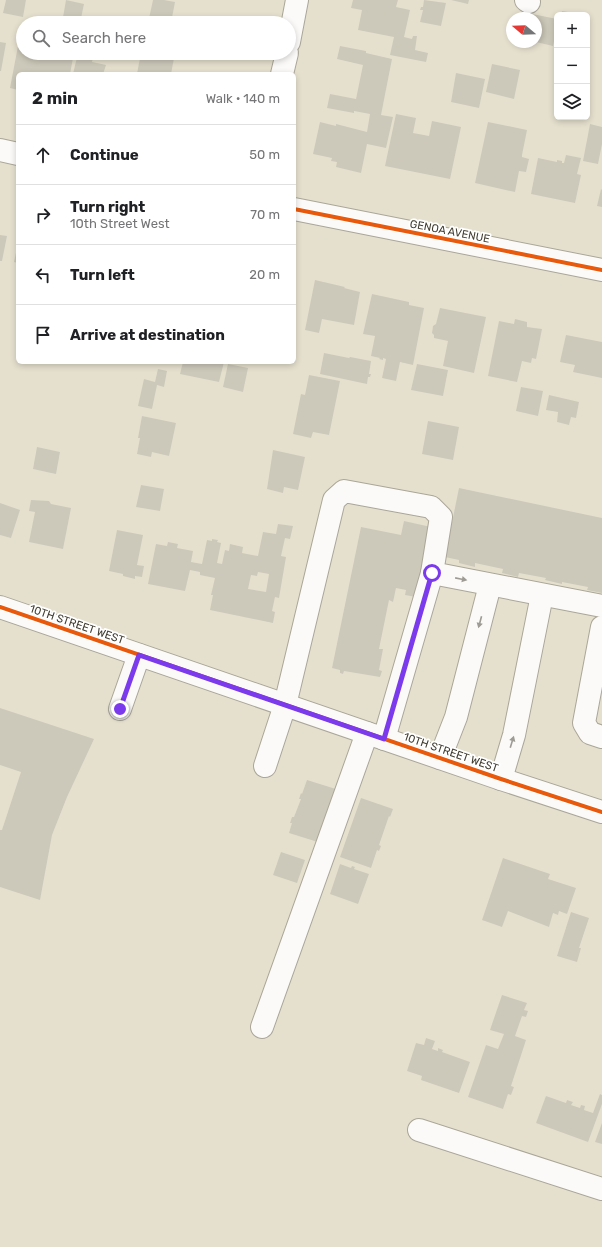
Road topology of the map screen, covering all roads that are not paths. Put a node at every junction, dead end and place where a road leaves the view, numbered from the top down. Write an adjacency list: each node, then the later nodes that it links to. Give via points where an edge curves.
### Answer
1 (298, 0): 2 (main road)
2 (295, 16)
3 (285, 60): 4 (main road)
4 (282, 72)
5 (0, 150): 6 (main road)
6 (16, 154)
7 (296, 209): 8 (main road, GENOA AVENUE)
8 (602, 270)
9 (432, 573): 10 (main road, one-way to 10); 16 (main road, via 441,517 431,506 344,492 334,500); 18 (main road)
10 (490, 585): 11 (main road); 20 (main road, one-way to 20, via 456,717)
11 (542, 595): 12 (main road); 22 (main road, one-way to 11, via 514,734)
12 (602, 606)
13 (0, 607): 15 (main road, 10TH STREET WEST)
14 (602, 627): 19 (main road, via 584,723 590,733)
15 (139, 655): 16 (main road, 10TH STREET WEST); 17 (main road)
16 (285, 705): 18 (main road, 10TH STREET WEST); 21 (main road)
17 (120, 709)
18 (376, 736): 20 (main road, 10TH STREET WEST); 24 (main road)
19 (602, 737)
20 (440, 758): 22 (main road, 10TH STREET WEST)
21 (265, 766)
22 (501, 779): 23 (main road, 10TH STREET WEST)
23 (602, 812)
24 (262, 1027)
25 (419, 1130): 26 (main road)
26 (602, 1189)

